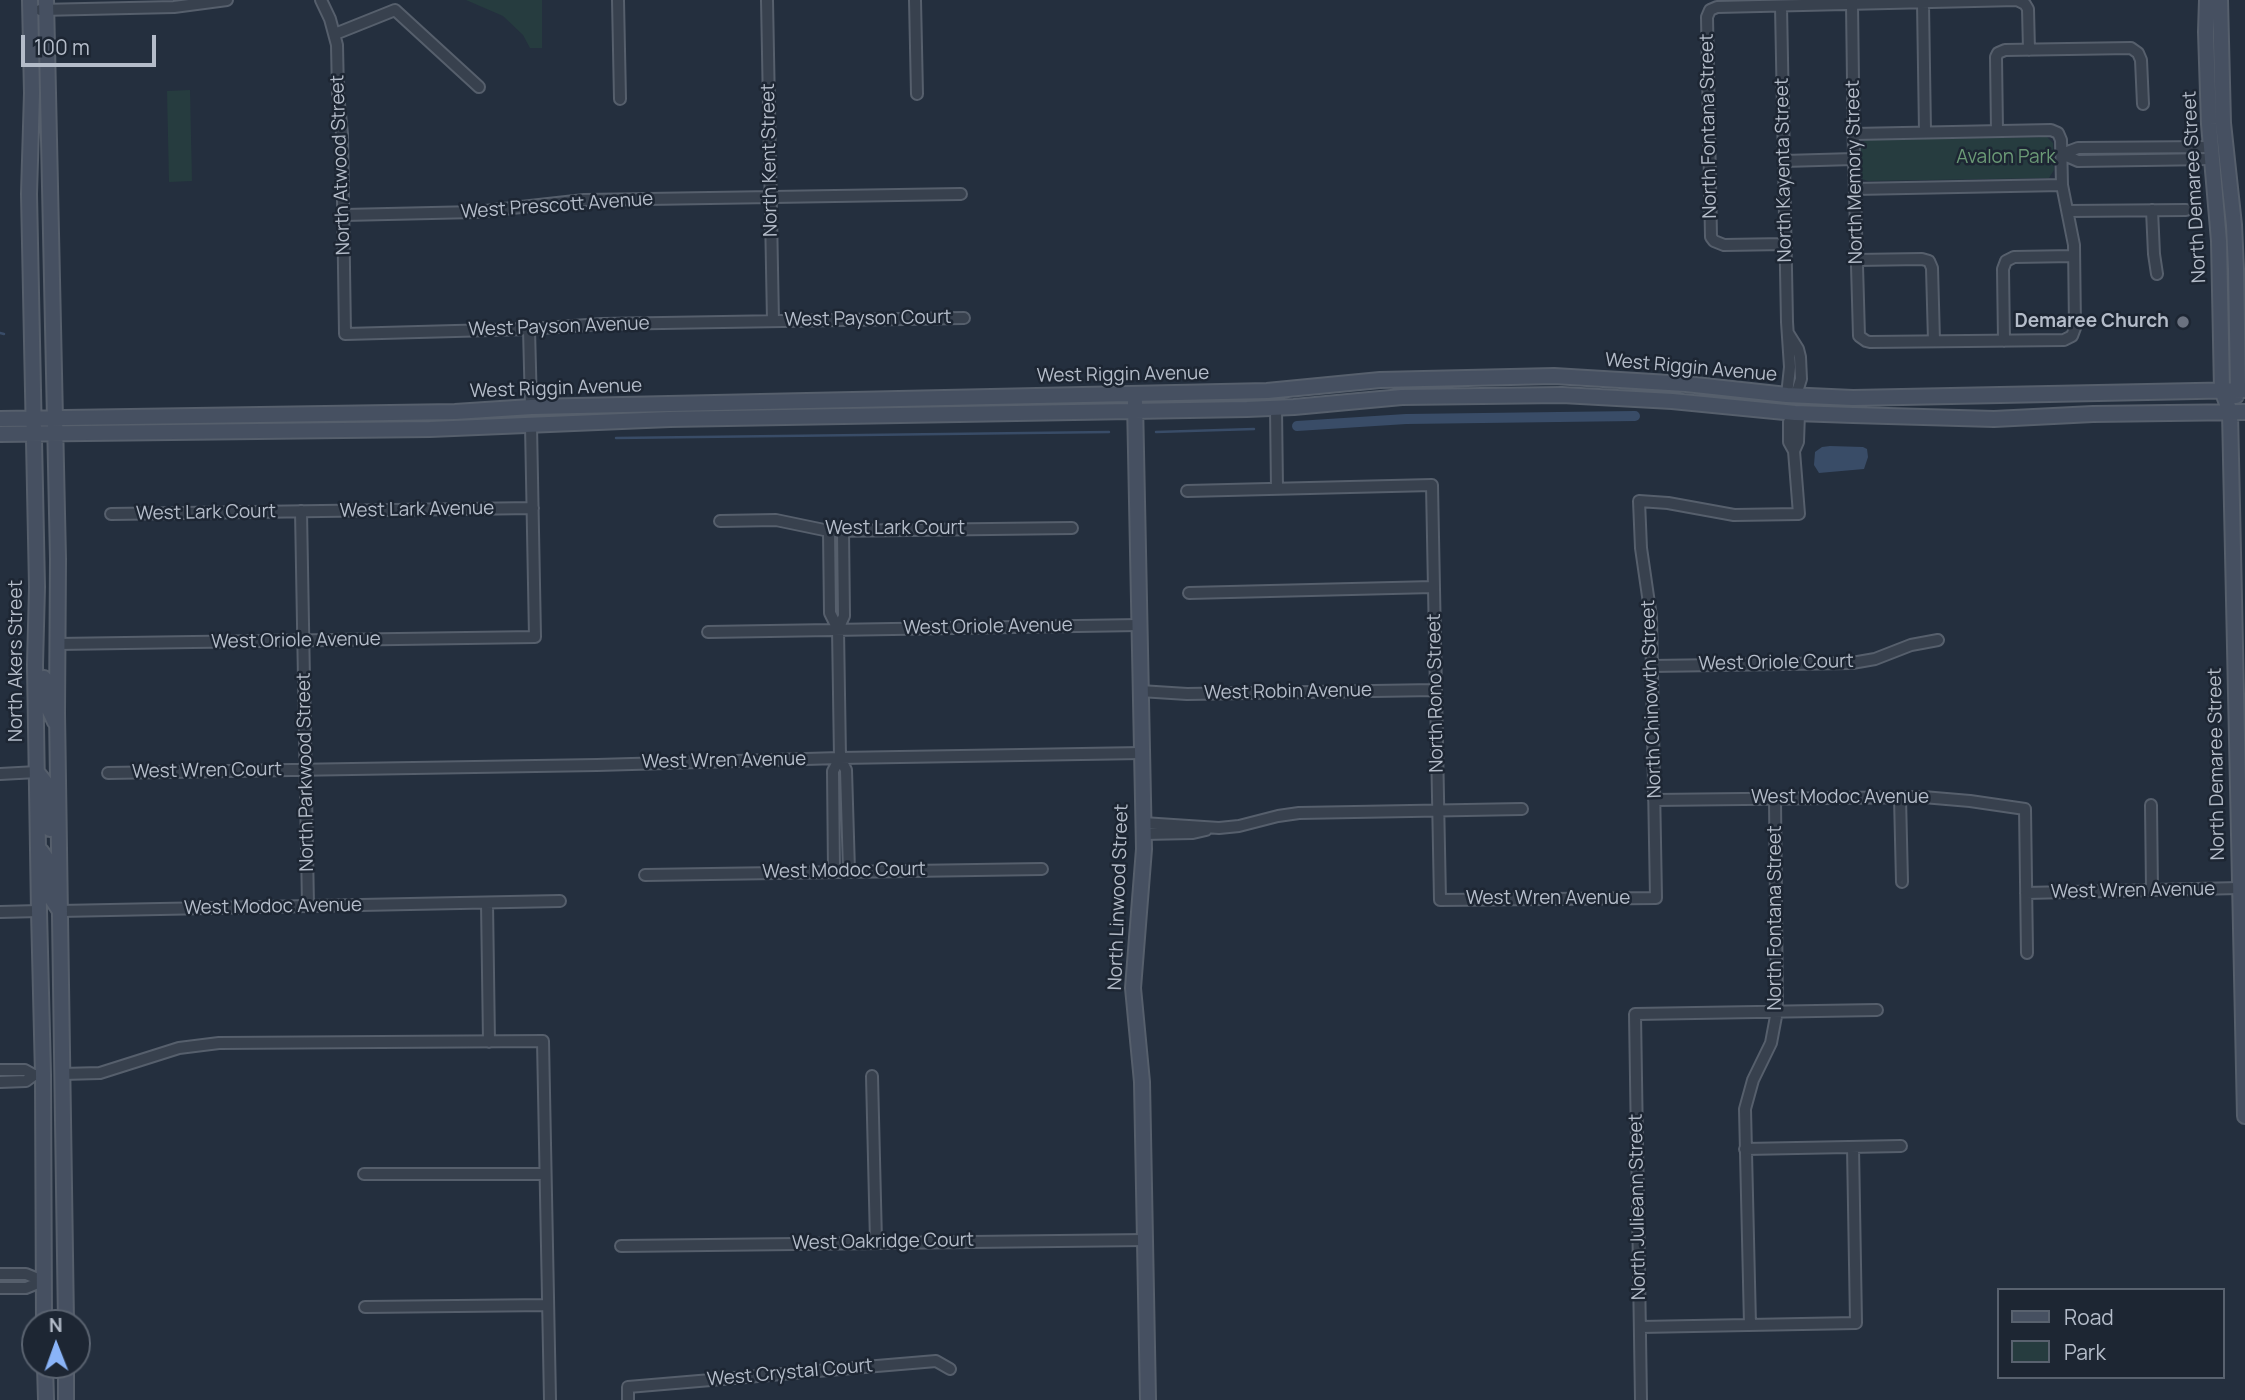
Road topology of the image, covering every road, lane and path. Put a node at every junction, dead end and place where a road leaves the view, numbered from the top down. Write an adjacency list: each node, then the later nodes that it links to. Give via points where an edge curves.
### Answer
1 (227, 0): 11 (street, via 174,8)
2 (321, 0): 13 (street, North Atwood Street)
3 (618, 0): 18 (street)
4 (767, 0): 33 (street, North Kent Street)
5 (915, 0): 17 (street)
6 (2207, 0): 15 (main road, North Demaree Street)
7 (2220, 0): 24 (main road, North Demaree Street)
8 (1923, 3): 9 (street); 14 (street, via 2017,0 2029,14); 21 (street)
9 (1852, 4): 12 (street); 22 (street, North Memory Street)
10 (30, 5): 11 (street); 62 (main road, North Akers Street)
11 (46, 5): 63 (main road, North Akers Street)
12 (1781, 6): 28 (street, North Kayenta Street); 39 (street, North Fontana Street, via 1717,7 1707,18 1710,233 1724,245)
13 (335, 34): 16 (street, via 395,10); 37 (street, North Atwood Street)
14 (2029, 50): 19 (street, via 2136,51 2141,60); 20 (street, via 1998,53)
15 (2208, 79): 24 (main road, via 2214,89 2217,141); 25 (main road, North Demaree Street)
16 (479, 87)
17 (917, 94)
18 (620, 99)
19 (2143, 104)
20 (1997, 131): 21 (street); 26 (street, via 2058,133)
21 (1925, 132): 22 (street)
22 (1854, 134): 27 (street, North Memory Street)
23 (2120, 149): 25 (street); 26 (street, via 2078,148); 29 (street)
24 (2225, 151): 38 (main road, North Demaree Street)
25 (2211, 153): 29 (street); 38 (main road, via 2218,160 2225,210); 49 (main road, North Demaree Street, via 2219,241)
26 (2062, 154): 29 (street, via 2078,162); 30 (street)
27 (1854, 159): 28 (street); 31 (street, North Memory Street)
28 (1784, 161): 39 (street, North Kayenta Street)
29 (2120, 161)
30 (2062, 185): 31 (street); 36 (street)
31 (1855, 189): 41 (street, North Memory Street)
32 (961, 194): 33 (street, West Prescott Avenue)
33 (771, 197): 37 (street, West Prescott Avenue, via 583,200 476,212); 44 (street, North Kent Street)
34 (2186, 209): 35 (street)
35 (2152, 210): 36 (street); 42 (street)
36 (2068, 211): 40 (street)
37 (344, 215): 46 (street, North Atwood Street)
38 (2234, 225): 50 (main road, North Demaree Street)
39 (1785, 244): 52 (street, North Kayenta Street, via 1788,333 1795,357 1790,367)
40 (2074, 256): 48 (street, via 2006,261); 48 (street, via 2072,337)
41 (1856, 260): 47 (street, North Memory Street, via 1861,339); 47 (street, via 1929,261)
42 (2157, 274)
43 (964, 318): 44 (street, West Payson Court)
44 (773, 321): 45 (street, West Payson Avenue)
45 (529, 329): 46 (street, West Payson Avenue); 56 (street)
46 (345, 334)
47 (1934, 341): 48 (street)
48 (2004, 341)
49 (2222, 390): 50 (main road, West Riggin Avenue); 53 (main road, West Riggin Avenue); 59 (main road, North Demaree Street)
50 (2241, 390): 59 (main road, North Demaree Street)
51 (1135, 394): 52 (main road, West Riggin Avenue, via 1555,376); 55 (main road, West Riggin Avenue); 58 (main road, North Linwood Street)
52 (1792, 395): 53 (main road, West Riggin Avenue); 54 (main road, via 1781,401 1698,395)
53 (1912, 398): 60 (main road, via 1887,406 1808,406)
54 (1672, 401): 57 (main road, West Riggin Avenue, via 1562,395 1409,397); 60 (main road, West Riggin Avenue)
55 (654, 404): 56 (main road, West Riggin Avenue); 64 (main road, via 639,410 547,414)
56 (531, 407): 63 (main road, West Riggin Avenue); 65 (main road, via 522,415 424,422)
57 (1276, 408): 58 (main road, West Riggin Avenue); 69 (street)
58 (1135, 411): 64 (main road, West Riggin Avenue); 80 (main road, North Linwood Street)
59 (2238, 412): 60 (main road, West Riggin Avenue, via 1994,419); 88 (main road, North Demaree Street)
60 (1797, 413): 87 (street, North Chinowth Street, via 1790,422 1789,442 1794,451 1799,513 1726,514 1639,501)
61 (0, 419): 62 (main road, West Riggin Avenue)
62 (34, 419): 63 (main road, West Riggin Avenue); 67 (main road, North Akers Street)
63 (55, 419): 68 (main road, North Akers Street)
64 (531, 425): 65 (main road, West Riggin Avenue); 71 (street)
65 (399, 430): 68 (main road, West Riggin Avenue)
66 (0, 434): 67 (main road, West Riggin Avenue)
67 (34, 435): 68 (main road, West Riggin Avenue); 85 (main road, North Akers Street)
68 (55, 435): 86 (main road, North Akers Street)
69 (1277, 489): 70 (street); 78 (street, North Rono Street, via 1432,485)
70 (1187, 491)
71 (533, 508): 72 (street, West Lark Avenue); 83 (street, West Oriole Avenue, via 535,637)
72 (301, 511): 73 (street, West Lark Court); 83 (street, North Parkwood Street)
73 (111, 514)
74 (720, 521): 76 (street, West Lark Court, via 776,520)
75 (1072, 528): 77 (street, West Lark Court)
76 (829, 531): 77 (street, West Lark Court); 81 (street, via 830,613)
77 (843, 531): 81 (street, via 844,616)
78 (1433, 587): 79 (street); 89 (street, North Rono Street)
79 (1189, 593)
80 (1139, 625): 81 (street, West Oriole Avenue); 90 (main road, North Linwood Street)
81 (838, 629): 82 (street); 94 (street)
82 (708, 632)
83 (303, 640): 86 (street, West Oriole Avenue); 95 (street, North Parkwood Street)
84 (1938, 640): 87 (street, West Oriole Court, via 1852,663)
85 (36, 645): 92 (main road, via 43,656 48,707); 96 (main road, North Akers Street)
86 (57, 645): 92 (main road, North Akers Street)
87 (1652, 666): 101 (street, North Chinowth Street)
88 (2240, 679): 91 (main road, North Demaree Street)
89 (1435, 690): 90 (street, West Robin Avenue); 104 (street, North Rono Street)
90 (1140, 691): 93 (main road, North Linwood Street)
91 (2240, 696): 113 (main road, North Demaree Street)
92 (58, 726): 107 (main road, North Akers Street)
93 (1142, 753): 94 (street, West Wren Avenue); 105 (main road, North Linwood Street)
94 (840, 758): 95 (street, West Wren Avenue); 109 (street, via 833,771); 110 (street, via 846,770)
95 (306, 769): 97 (street, West Wren Court); 120 (street, North Parkwood Street)
96 (37, 772): 98 (street); 106 (main road, North Akers Street); 107 (main road, via 48,786 50,830)
97 (108, 773)
98 (0, 774)
99 (1900, 797): 100 (street, West Modoc Avenue); 112 (street); 115 (street, West Modoc Avenue, via 1959,799 2025,809)
100 (1775, 799): 101 (street, West Modoc Avenue); 129 (street, North Fontana Street)
101 (1654, 800): 116 (street, North Chinowth Street)
102 (2151, 805): 114 (street)
103 (1522, 809): 104 (street)
104 (1438, 811): 105 (street, via 1288,814 1193,833); 117 (street, North Rono Street)
105 (1143, 828): 142 (main road, North Linwood Street, via 1133,988 1142,1082)
106 (38, 847): 121 (main road, North Akers Street); 122 (main road, via 46,858 48,893)
107 (59, 857): 122 (main road, North Akers Street)
108 (1042, 869): 110 (street, West Modoc Court)
109 (834, 871): 110 (street, West Modoc Court); 111 (street, West Modoc Court)
110 (849, 871)
111 (645, 875)
112 (1902, 882)
113 (2239, 888): 114 (street, West Wren Avenue); 124 (main road, North Demaree Street)
114 (2152, 890): 115 (street, West Wren Avenue)
115 (2026, 893): 125 (street)
116 (1656, 898): 117 (street, West Wren Avenue)
117 (1440, 900)
118 (560, 901): 119 (street)
119 (487, 903): 120 (street, West Modoc Avenue); 130 (street)
120 (308, 906): 122 (street, West Modoc Avenue)
121 (39, 911): 123 (street); 127 (main road, North Akers Street)
122 (60, 911): 131 (main road, North Akers Street)
123 (0, 912)
124 (2243, 952): 126 (main road, North Demaree Street)
125 (2027, 953)
126 (2243, 970): 135 (main road, North Demaree Street)
127 (42, 989): 131 (main road, via 52,1005 54,1069); 132 (main road, North Akers Street)
128 (1877, 1010): 129 (street)
129 (1777, 1012): 139 (street, North Fontana Street, via 1771,1043 1748,1094); 154 (street, North Julieann Street, via 1635,1014)
130 (489, 1042): 131 (street, via 219,1043 179,1048 100,1073); 141 (street, via 543,1041)
131 (62, 1074): 136 (main road, North Akers Street)
132 (39, 1075): 133 (street, via 25,1070); 136 (main road, via 52,1079 55,1134); 146 (main road, North Akers Street)
133 (3, 1076)
134 (872, 1076): 143 (street)
135 (2245, 1116)
136 (63, 1141): 152 (main road, North Akers Street)
137 (1901, 1146): 138 (street)
138 (1853, 1147): 139 (street); 153 (street, via 1856,1323)
139 (1745, 1149): 153 (street, North Fontana Street)
140 (364, 1174): 141 (street)
141 (545, 1174): 148 (street)
142 (1146, 1240): 143 (street, West Oakridge Court); 162 (main road, North Linwood Street)
143 (876, 1242): 144 (street, West Oakridge Court)
144 (621, 1246)
145 (2, 1274): 146 (street, via 26,1274); 147 (street)
146 (43, 1281): 147 (street, via 26,1288); 150 (main road, North Akers Street); 151 (main road, via 58,1287)
147 (2, 1288)
148 (548, 1305): 149 (street); 160 (street)
149 (365, 1307)
150 (44, 1309)
151 (62, 1309)
152 (65, 1309)
153 (1750, 1325): 154 (street)
154 (1640, 1327): 163 (street, North Julieann Street)
155 (950, 1369): 161 (street, West Crystal Court, via 936,1361 628,1387)
156 (45, 1379): 158 (main road)
157 (66, 1379): 159 (main road)
158 (46, 1400)
159 (66, 1400)
160 (550, 1400)
161 (628, 1400)
162 (1149, 1400)
163 (1641, 1400)

